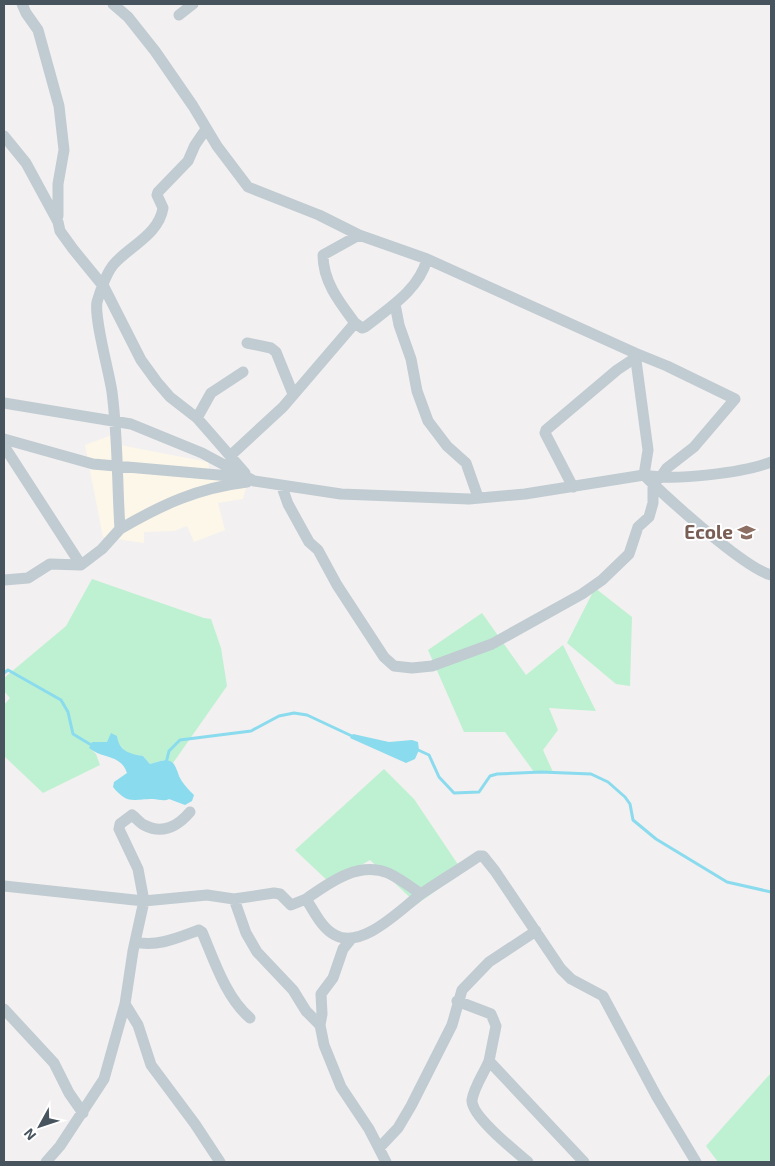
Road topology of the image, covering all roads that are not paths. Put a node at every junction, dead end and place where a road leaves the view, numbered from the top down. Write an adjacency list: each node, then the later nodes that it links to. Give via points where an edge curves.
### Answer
1 (22, 4): 7 (street, via 38,30 59,106 64,150 58,184)
2 (113, 4): 5 (street, via 128,17 155,51)
3 (193, 4): 4 (street)
4 (179, 15)
5 (206, 129): 8 (street, via 248,187); 10 (street, via 194,145 188,161 158,192 163,208 158,224 107,273)
6 (4, 136): 7 (street, via 26,163)
7 (58, 222): 10 (street, via 60,231)
8 (359, 235): 9 (street); 12 (street, via 323,255 338,302)
9 (427, 259): 11 (street, via 418,282); 14 (street)
10 (104, 287): 18 (street, via 141,360 170,397); 19 (street, via 96,312)
11 (395, 304): 12 (street, via 365,327); 30 (street, via 428,421 447,446 466,463)
12 (355, 323): 16 (street)
13 (247, 343): 16 (street, via 276,352)
14 (635, 356): 25 (street, via 648,450); 27 (street, via 667,366 735,398 694,446); 29 (street, via 546,430 545,434)
15 (243, 372): 18 (street, via 211,394)
16 (293, 394): 22 (street)
17 (4, 402): 19 (street)
18 (197, 418): 22 (street)
19 (115, 421): 24 (street); 26 (street, via 164,436)
20 (4, 439): 24 (street)
21 (4, 446): 32 (street)
22 (230, 456): 26 (street)
23 (771, 462): 27 (street, via 753,468)
24 (116, 468): 26 (street); 31 (street)
25 (644, 475): 27 (street); 29 (street)
26 (249, 479): 28 (street); 31 (street, via 177,498)
27 (656, 481): 28 (street, via 649,517 638,527 629,554 602,580 492,644 432,666 412,668 394,666 384,657 318,550 309,542); 33 (street, via 729,548)
28 (282, 487): 30 (street, via 341,494)
29 (573, 487): 30 (street)
30 (478, 497)
31 (120, 529): 32 (street)
32 (81, 565): 34 (street, via 50,564 28,578)
33 (771, 575)
34 (4, 580)
35 (190, 812): 40 (street, via 181,823 164,830 143,825 132,815 120,824 138,869)
36 (4, 886): 40 (street)
37 (421, 894): 39 (street, via 389,874 369,870 332,880); 41 (street, via 483,856); 42 (street, via 394,917)
38 (234, 899): 39 (street, via 274,893 280,894 291,905); 40 (street, via 207,895); 48 (street, via 246,933 257,952)
39 (306, 900): 42 (street, via 328,930)
40 (144, 901): 43 (street)
41 (536, 931): 44 (street, via 489,962 466,985); 57 (street, via 571,979 603,996 656,1097)
42 (351, 939): 48 (street, via 343,949 333,978 321,994)
43 (135, 942): 45 (street); 47 (street, via 163,943 199,930 232,995)
44 (457, 1001): 49 (street, via 491,1014 495,1020); 51 (street, via 452,1025 411,1106 398,1128)
45 (125, 1004): 50 (street, via 108,1069); 53 (street, via 138,1025 151,1066)
46 (5, 1012): 50 (street, via 54,1063)
47 (250, 1018)
48 (320, 1025): 51 (street, via 324,1045 341,1087)
49 (489, 1061): 55 (street, via 472,1101 474,1110); 56 (street)
50 (82, 1113): 52 (street)
51 (380, 1147): 54 (street)
52 (46, 1162)
53 (220, 1162)
54 (386, 1162)
55 (528, 1162)
56 (584, 1162)
57 (696, 1162)

